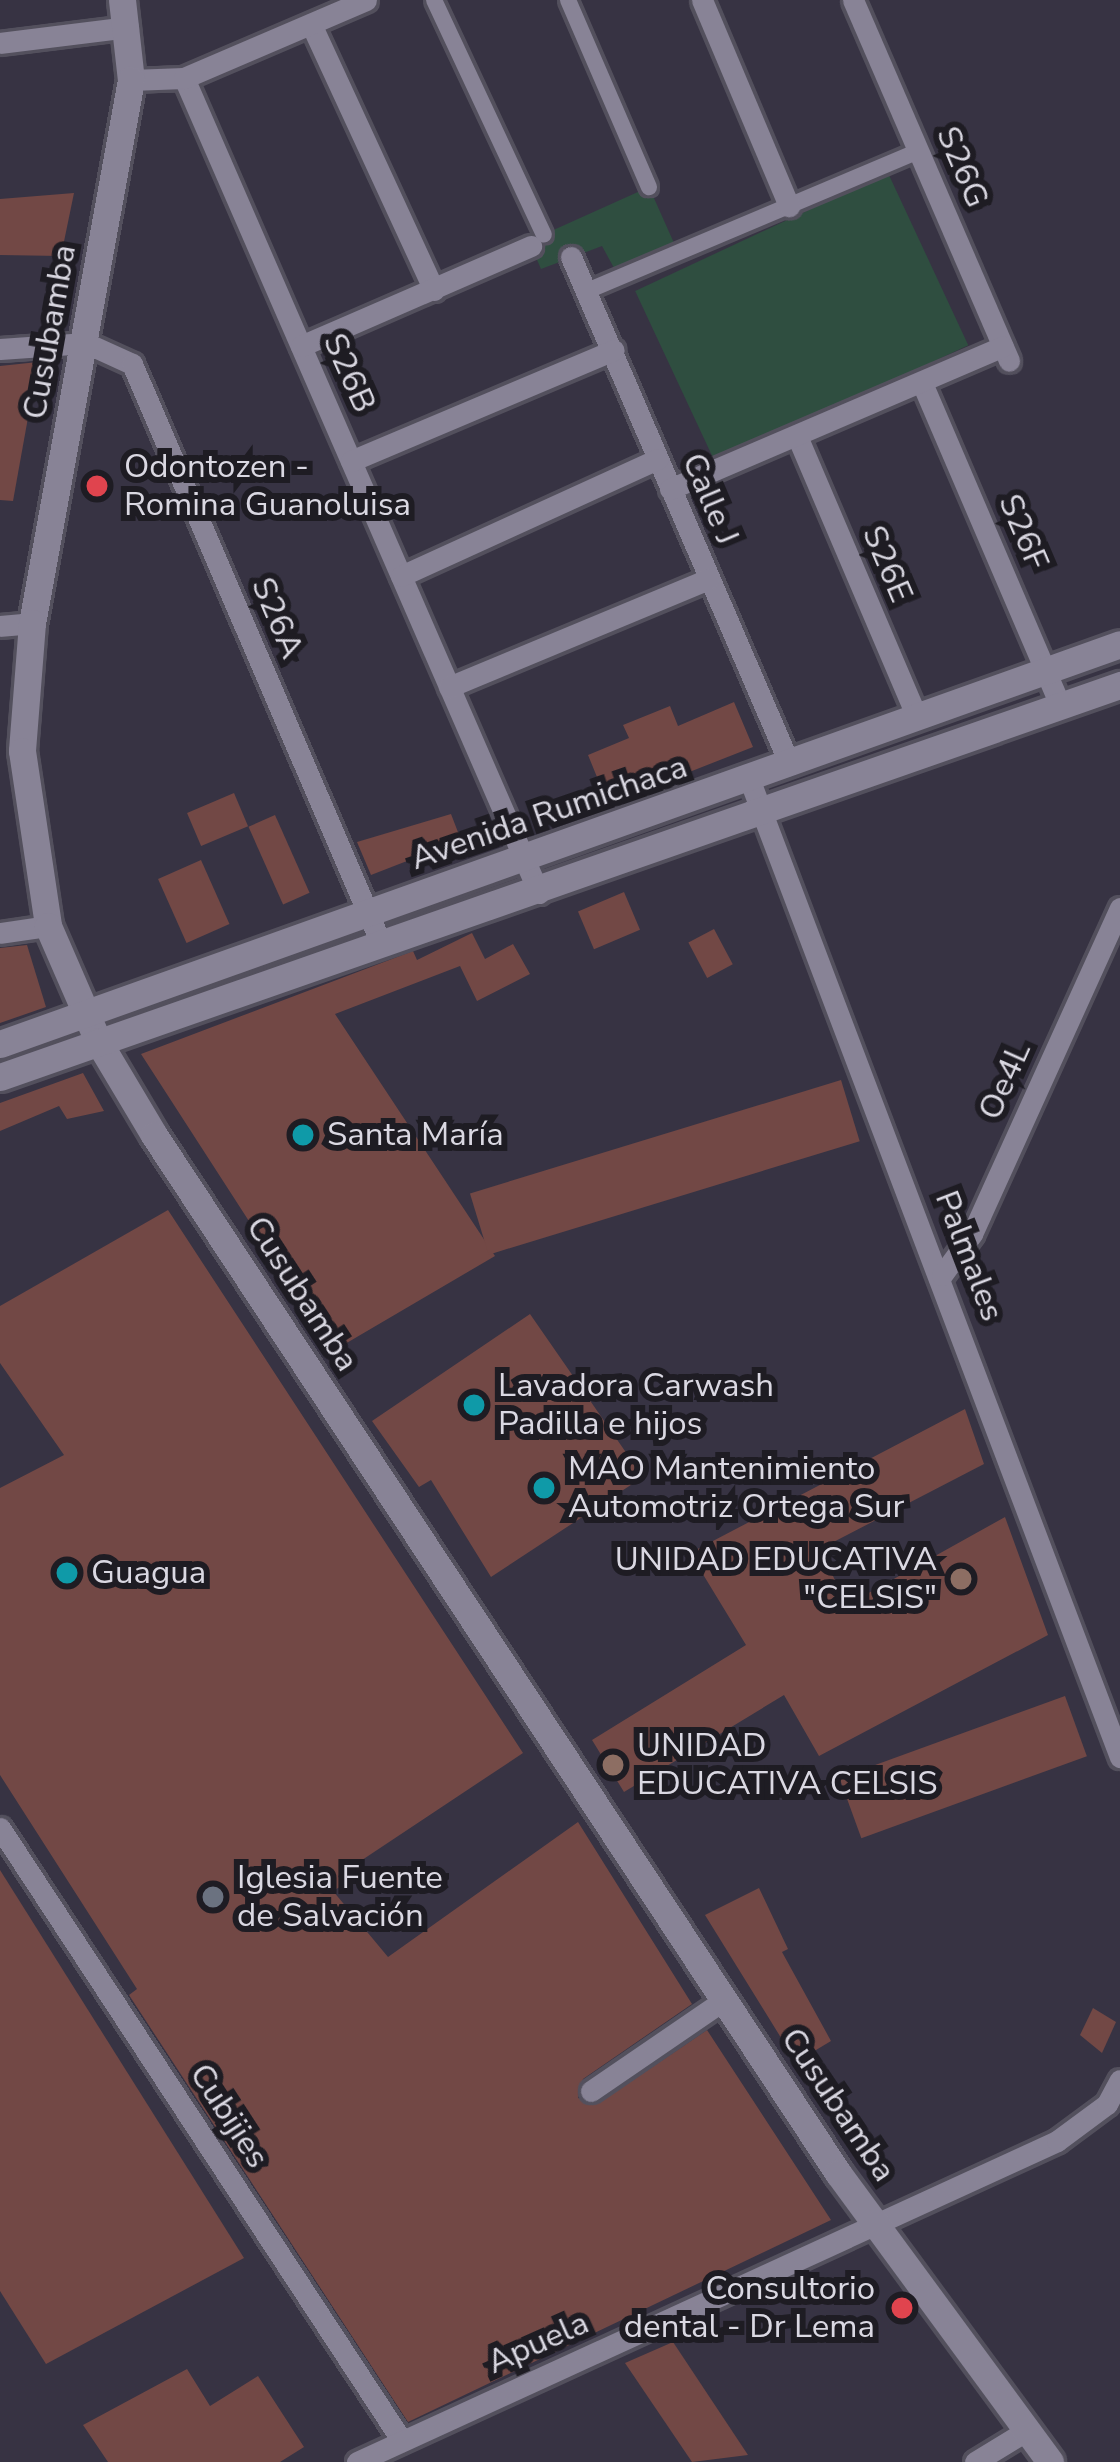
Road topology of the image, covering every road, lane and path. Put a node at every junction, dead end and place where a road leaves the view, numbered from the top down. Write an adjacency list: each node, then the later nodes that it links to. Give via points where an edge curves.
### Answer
1 (366, 0): 7 (street)
2 (434, 0): 14 (street)
3 (568, 0): 12 (street)
4 (701, 0): 13 (street)
5 (853, 0): 11 (street, S26G)
6 (125, 13): 8 (street); 10 (street, Cusubamba)
7 (310, 24): 9 (street); 16 (street)
8 (0, 44)
9 (184, 77): 10 (street); 19 (street, S26B)
10 (130, 80): 18 (street, Cusubamba)
11 (919, 151): 13 (street); 22 (street, S26G, via 1006,353)
12 (649, 187)
13 (789, 206): 17 (street)
14 (537, 240): 16 (street)
15 (571, 257): 17 (street, Calle J)
16 (434, 290): 19 (street)
17 (586, 291): 21 (street, Calle J)
18 (86, 343): 20 (street); 29 (street, Cusubamba); 43 (street, S26A, via 132,364)
19 (301, 346): 25 (street, S26B)
20 (0, 349)
21 (614, 350): 24 (street, Calle J); 25 (street)
22 (922, 383): 23 (street); 32 (street, S26F)
23 (797, 436): 26 (street); 36 (street, S26E)
24 (658, 459): 26 (street, Calle J); 27 (street)
25 (351, 461): 27 (street, S26B)
26 (670, 489): 28 (street, Calle J)
27 (401, 576): 34 (street, S26B)
28 (708, 579): 34 (street); 37 (street, Calle J)
29 (32, 623): 30 (street); 44 (street, Cusubamba, via 22,751)
30 (0, 626)
31 (1120, 644): 32 (street, Avenida Rumichaca)
32 (1047, 672): 35 (street, S26F); 36 (street, Avenida Rumichaca)
33 (1120, 686): 35 (street)
34 (449, 687): 40 (street, S26B)
35 (1061, 707): 39 (street)
36 (917, 718): 37 (street, Avenida Rumichaca)
37 (790, 765): 38 (street, Avenida Rumichaca)
38 (750, 781): 39 (street, Palmales); 40 (street, Avenida Rumichaca)
39 (763, 815): 41 (street); 51 (street, Palmales)
40 (528, 860): 41 (street, S26B); 43 (street, Avenida Rumichaca)
41 (538, 892): 46 (street)
42 (1120, 908): 51 (street, Oe4L, via 972,1234)
43 (369, 914): 46 (street, S26A); 47 (street, Avenida Rumichaca)
44 (48, 926): 45 (street); 47 (street, Cusubamba)
45 (0, 933)
46 (382, 946): 48 (street)
47 (86, 1012): 48 (street, Cusubamba); 49 (street, Avenida Rumichaca)
48 (98, 1042): 50 (street); 54 (street, Cusubamba)
49 (0, 1043)
50 (0, 1077)
51 (941, 1275): 52 (street, Palmales)
52 (1120, 1757)
53 (0, 1828): 59 (street, Cubijies)
54 (724, 2000): 56 (street); 57 (street, Cusubamba)
55 (1120, 2080): 57 (street, Apuela, via 1084,2126)
56 (591, 2091)
57 (877, 2225): 58 (street, Cusubamba); 59 (street, Apuela)
58 (1026, 2431): 61 (street); 62 (street, Cusubamba)
59 (402, 2441): 60 (street, Apuela)
60 (357, 2462)
61 (976, 2462)
62 (1050, 2462)

